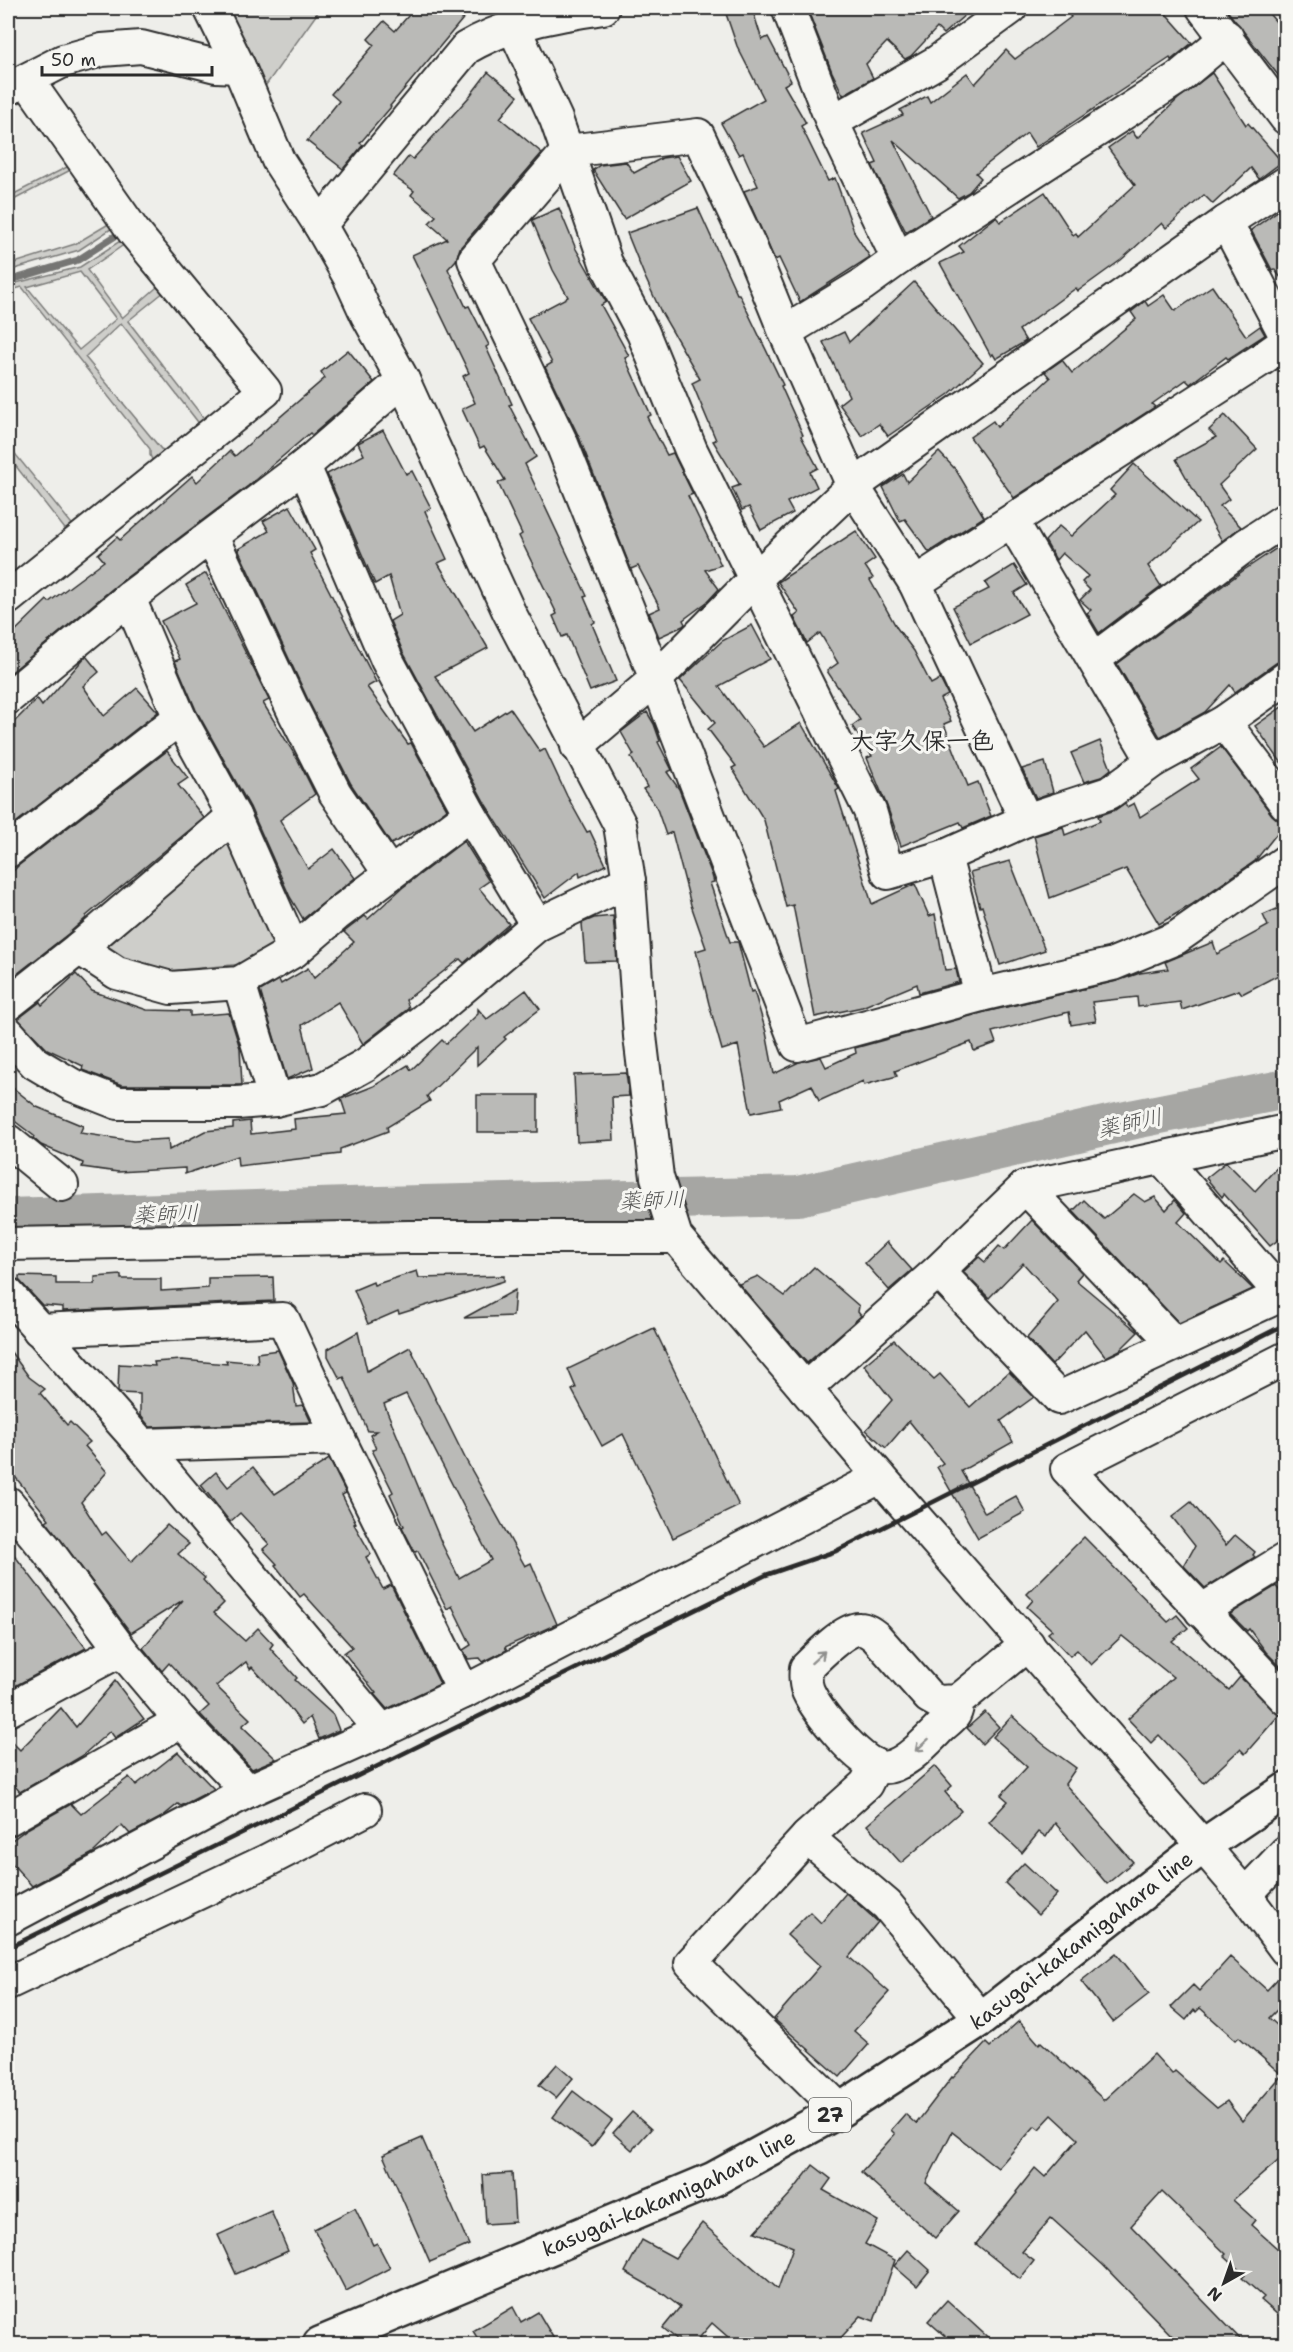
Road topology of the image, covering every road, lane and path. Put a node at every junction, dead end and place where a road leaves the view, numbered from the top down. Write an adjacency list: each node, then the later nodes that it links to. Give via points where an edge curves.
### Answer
1 (210, 8): 8 (street)
2 (603, 8): 6 (street, via 548,16)
3 (788, 8): 11 (street)
4 (1011, 8): 11 (street, via 937,62)
5 (1203, 8): 7 (street)
6 (514, 28): 12 (street); 15 (street, via 466,48)
7 (1227, 37): 10 (street); 16 (street, via 1178,78)
8 (240, 67): 9 (street, via 216,66 141,47 102,50 63,61); 15 (street, via 278,160)
9 (17, 84): 28 (street, via 265,391)
10 (1286, 118)
11 (832, 122): 16 (street)
12 (567, 151): 17 (street, via 698,135); 26 (street, via 606,263 643,333 691,450); 32 (street, via 474,260 562,444)
13 (1286, 183): 14 (street)
14 (1226, 222): 18 (street); 22 (street)
15 (320, 225): 20 (street)
16 (898, 259): 17 (street)
17 (785, 332): 22 (street)
18 (1286, 336)
19 (1286, 342): 24 (street)
20 (403, 381): 21 (street); 36 (street, via 508,612)
21 (304, 466): 25 (street); 39 (street, via 387,660)
22 (853, 486): 26 (street); 27 (street)
23 (1286, 519): 30 (street)
24 (1012, 520): 27 (street); 30 (street)
25 (212, 537): 29 (street); 45 (street, via 335,793)
26 (754, 580): 32 (street); 43 (street, via 870,811 888,873)
27 (915, 583): 41 (street)
28 (8, 597)
29 (129, 598): 33 (street); 34 (street)
30 (1094, 659): 37 (street)
31 (1286, 678): 35 (street)
32 (656, 679): 36 (street); 51 (street, via 797,1045)
33 (8, 698)
34 (180, 718): 40 (street); 42 (street)
35 (1224, 722): 37 (street); 38 (street)
36 (577, 746): 46 (street, via 620,825)
37 (1153, 760): 41 (street, via 1109,793)
38 (1286, 804)
39 (470, 814): 45 (street); 47 (street)
40 (234, 816): 48 (street); 49 (street)
41 (1026, 820): 43 (street)
42 (8, 851)
43 (945, 856): 51 (street)
44 (1286, 861): 51 (street, via 1176,938 1113,964)
45 (390, 874): 49 (street)
46 (629, 881): 47 (street); 60 (street, via 640,1036 657,1177)
47 (537, 925): 54 (street, via 365,1065 322,1089)
48 (79, 948): 50 (street, via 117,974 171,988); 52 (street)
49 (294, 951): 50 (street)
50 (239, 982): 54 (street)
51 (981, 995)
52 (8, 1004)
53 (8, 1033): 54 (street, via 35,1063 72,1085 118,1103)
54 (276, 1100)
55 (1286, 1131): 57 (street)
56 (8, 1140): 58 (street)
57 (1162, 1158): 59 (street); 64 (street)
58 (62, 1185)
59 (1025, 1187): 62 (street); 66 (street)
60 (676, 1237): 61 (street, via 409,1237); 68 (street)
61 (8, 1245)
62 (938, 1271): 66 (street, via 1059,1398); 68 (street)
63 (8, 1294): 65 (street)
64 (1284, 1294): 66 (street)
65 (39, 1330): 69 (street, via 283,1319); 70 (street)
66 (1175, 1344)
67 (1286, 1358): 74 (street, via 1067,1469)
68 (805, 1389): 71 (street)
69 (339, 1439): 70 (street); 77 (street)
70 (142, 1445): 82 (street)
71 (880, 1477): 75 (street); 77 (street)
72 (8, 1503): 76 (street)
73 (1286, 1559): 74 (street)
74 (1202, 1611): 78 (street)
75 (1028, 1644): 79 (street); 89 (street)
76 (121, 1650): 80 (street); 81 (street)
77 (464, 1692): 82 (street)
78 (1286, 1699)
79 (958, 1701): 83 (street, one-way to 83, via 955,1714 921,1748 892,1765); 83 (street, one-way to 79, via 859,1755 814,1702 804,1677 806,1668 848,1632 858,1628 869,1631 929,1697 938,1702)
80 (9, 1707)
81 (181, 1720): 85 (street); 87 (street)
82 (382, 1731): 85 (street)
83 (873, 1764): 88 (street, via 866,1784)
84 (1286, 1790): 89 (main road, kasugai-kakamigahara line / 27)
85 (248, 1791): 92 (street)
86 (365, 1810): 94 (street)
87 (8, 1819)
88 (807, 1837): 95 (street, via 887,1905); 96 (street, via 691,1963)
89 (1203, 1846): 91 (street); 95 (main road, kasugai-kakamigahara line / 27)
90 (1286, 1852): 91 (street)
91 (1245, 1896): 93 (street)
92 (8, 1919)
93 (1286, 1950)
94 (8, 1983)
95 (981, 2019): 96 (main road, kasugai-kakamigahara line / 27)
96 (840, 2110): 97 (main road, kasugai-kakamigahara line / 27, via 714,2179)
97 (320, 2344)

